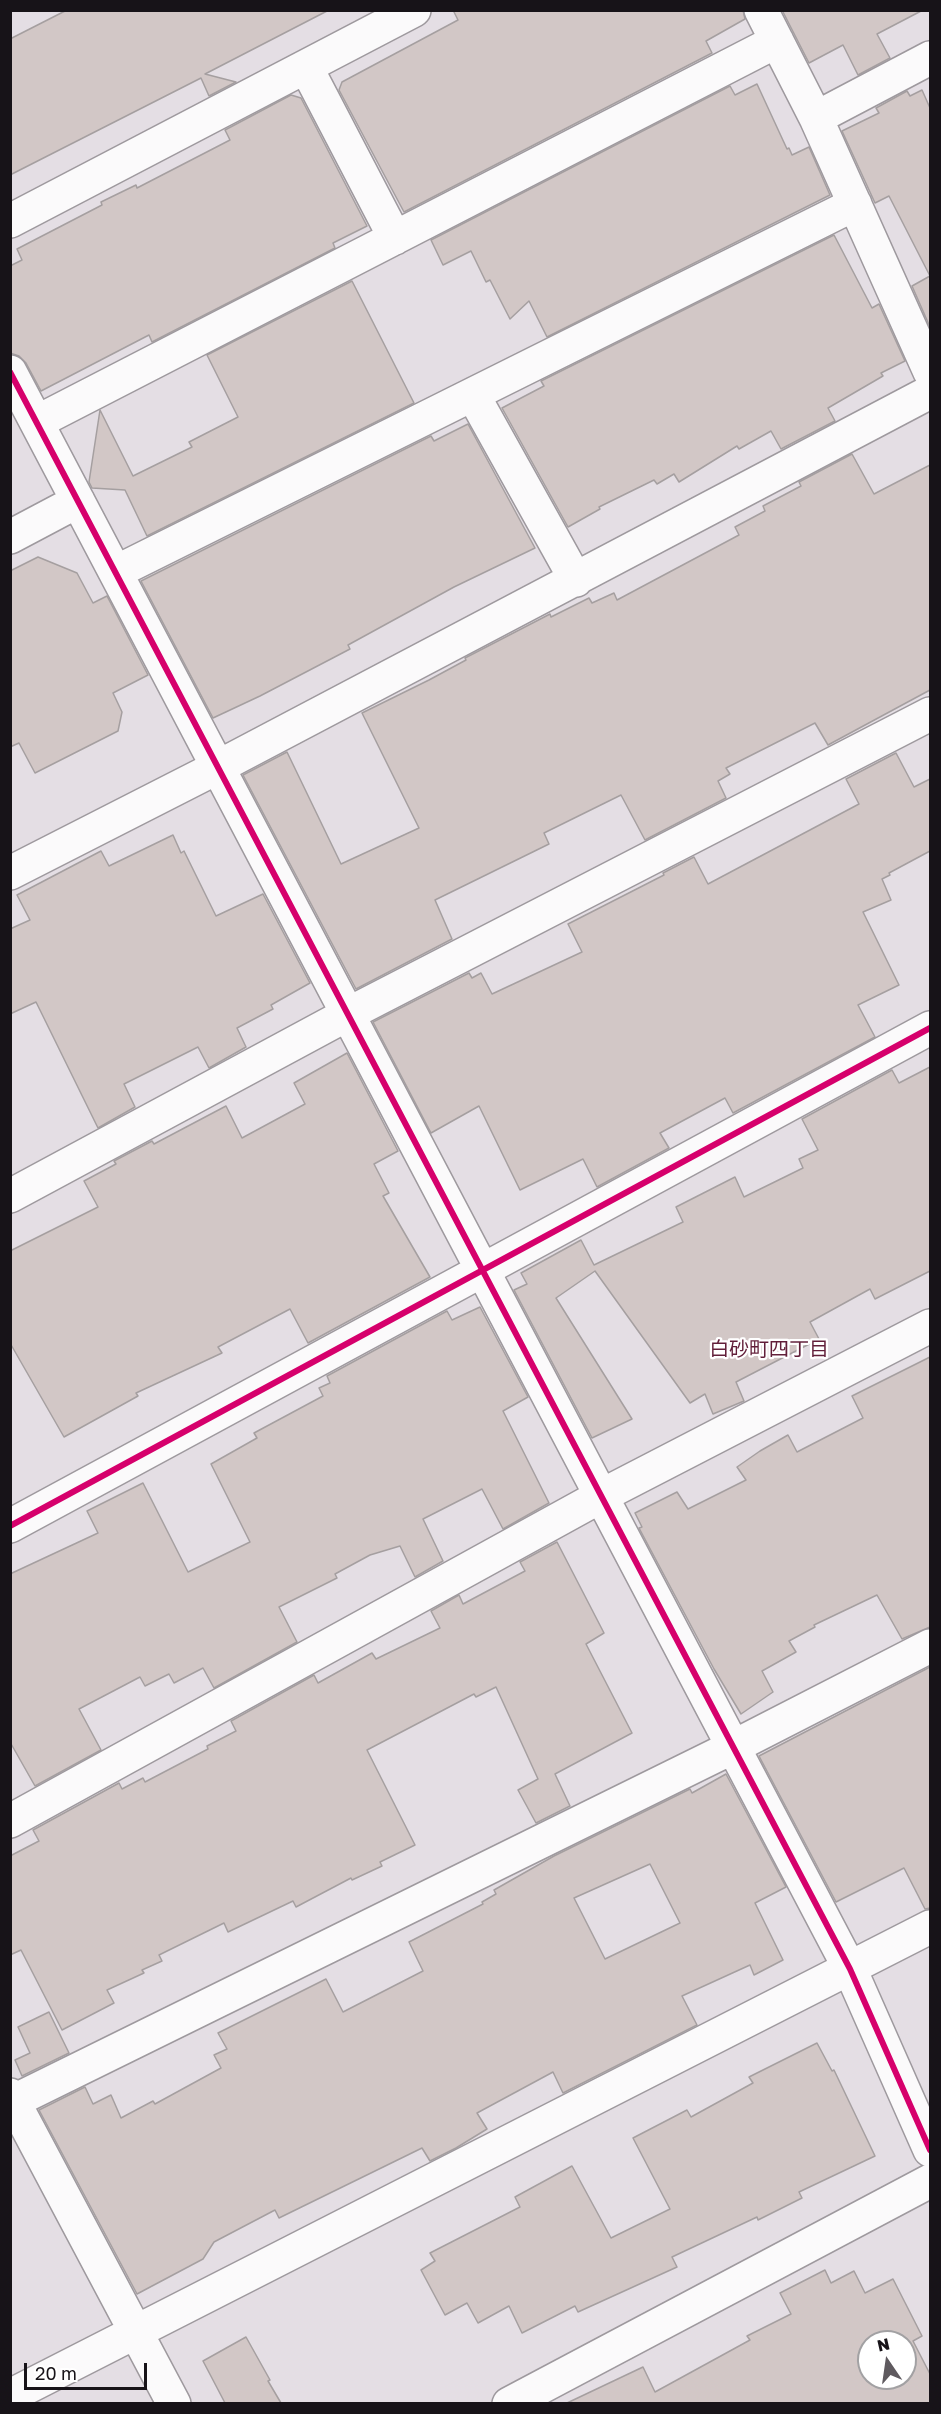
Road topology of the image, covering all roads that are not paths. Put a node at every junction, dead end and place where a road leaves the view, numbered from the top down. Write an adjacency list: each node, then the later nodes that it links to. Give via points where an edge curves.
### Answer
1 (414, 10): 5 (street)
2 (761, 10): 3 (street)
3 (777, 41): 6 (street); 9 (street)
4 (930, 58): 6 (street)
5 (306, 67): 8 (street); 9 (street)
6 (816, 118): 7 (street)
7 (855, 204): 11 (street); 13 (street)
8 (10, 221)
9 (395, 238): 14 (street)
10 (10, 372): 14 (street)
11 (930, 372)
12 (930, 392): 18 (street)
13 (473, 395): 17 (street); 18 (street)
14 (37, 422): 15 (street)
15 (78, 501): 16 (street); 17 (street)
16 (10, 537)
17 (116, 572): 20 (street)
18 (576, 580): 20 (street)
19 (930, 714): 22 (street)
20 (218, 767): 21 (street); 22 (street)
21 (10, 873)
22 (348, 1014): 24 (street); 25 (street)
23 (930, 1028): 25 (street)
24 (10, 1196)
25 (483, 1272): 27 (street); 28 (street)
26 (930, 1326): 27 (street)
27 (601, 1496): 30 (street); 31 (street)
28 (10, 1526)
29 (930, 1646): 30 (street)
30 (733, 1747): 33 (street); 34 (street)
31 (10, 1821)
32 (930, 1927): 33 (street)
33 (850, 1969): 35 (street); 37 (street)
34 (12, 2100): 37 (street)
35 (930, 2150)
36 (930, 2181): 40 (street)
37 (136, 2332): 38 (street); 39 (street)
38 (10, 2396)
39 (174, 2403)
40 (509, 2403)

